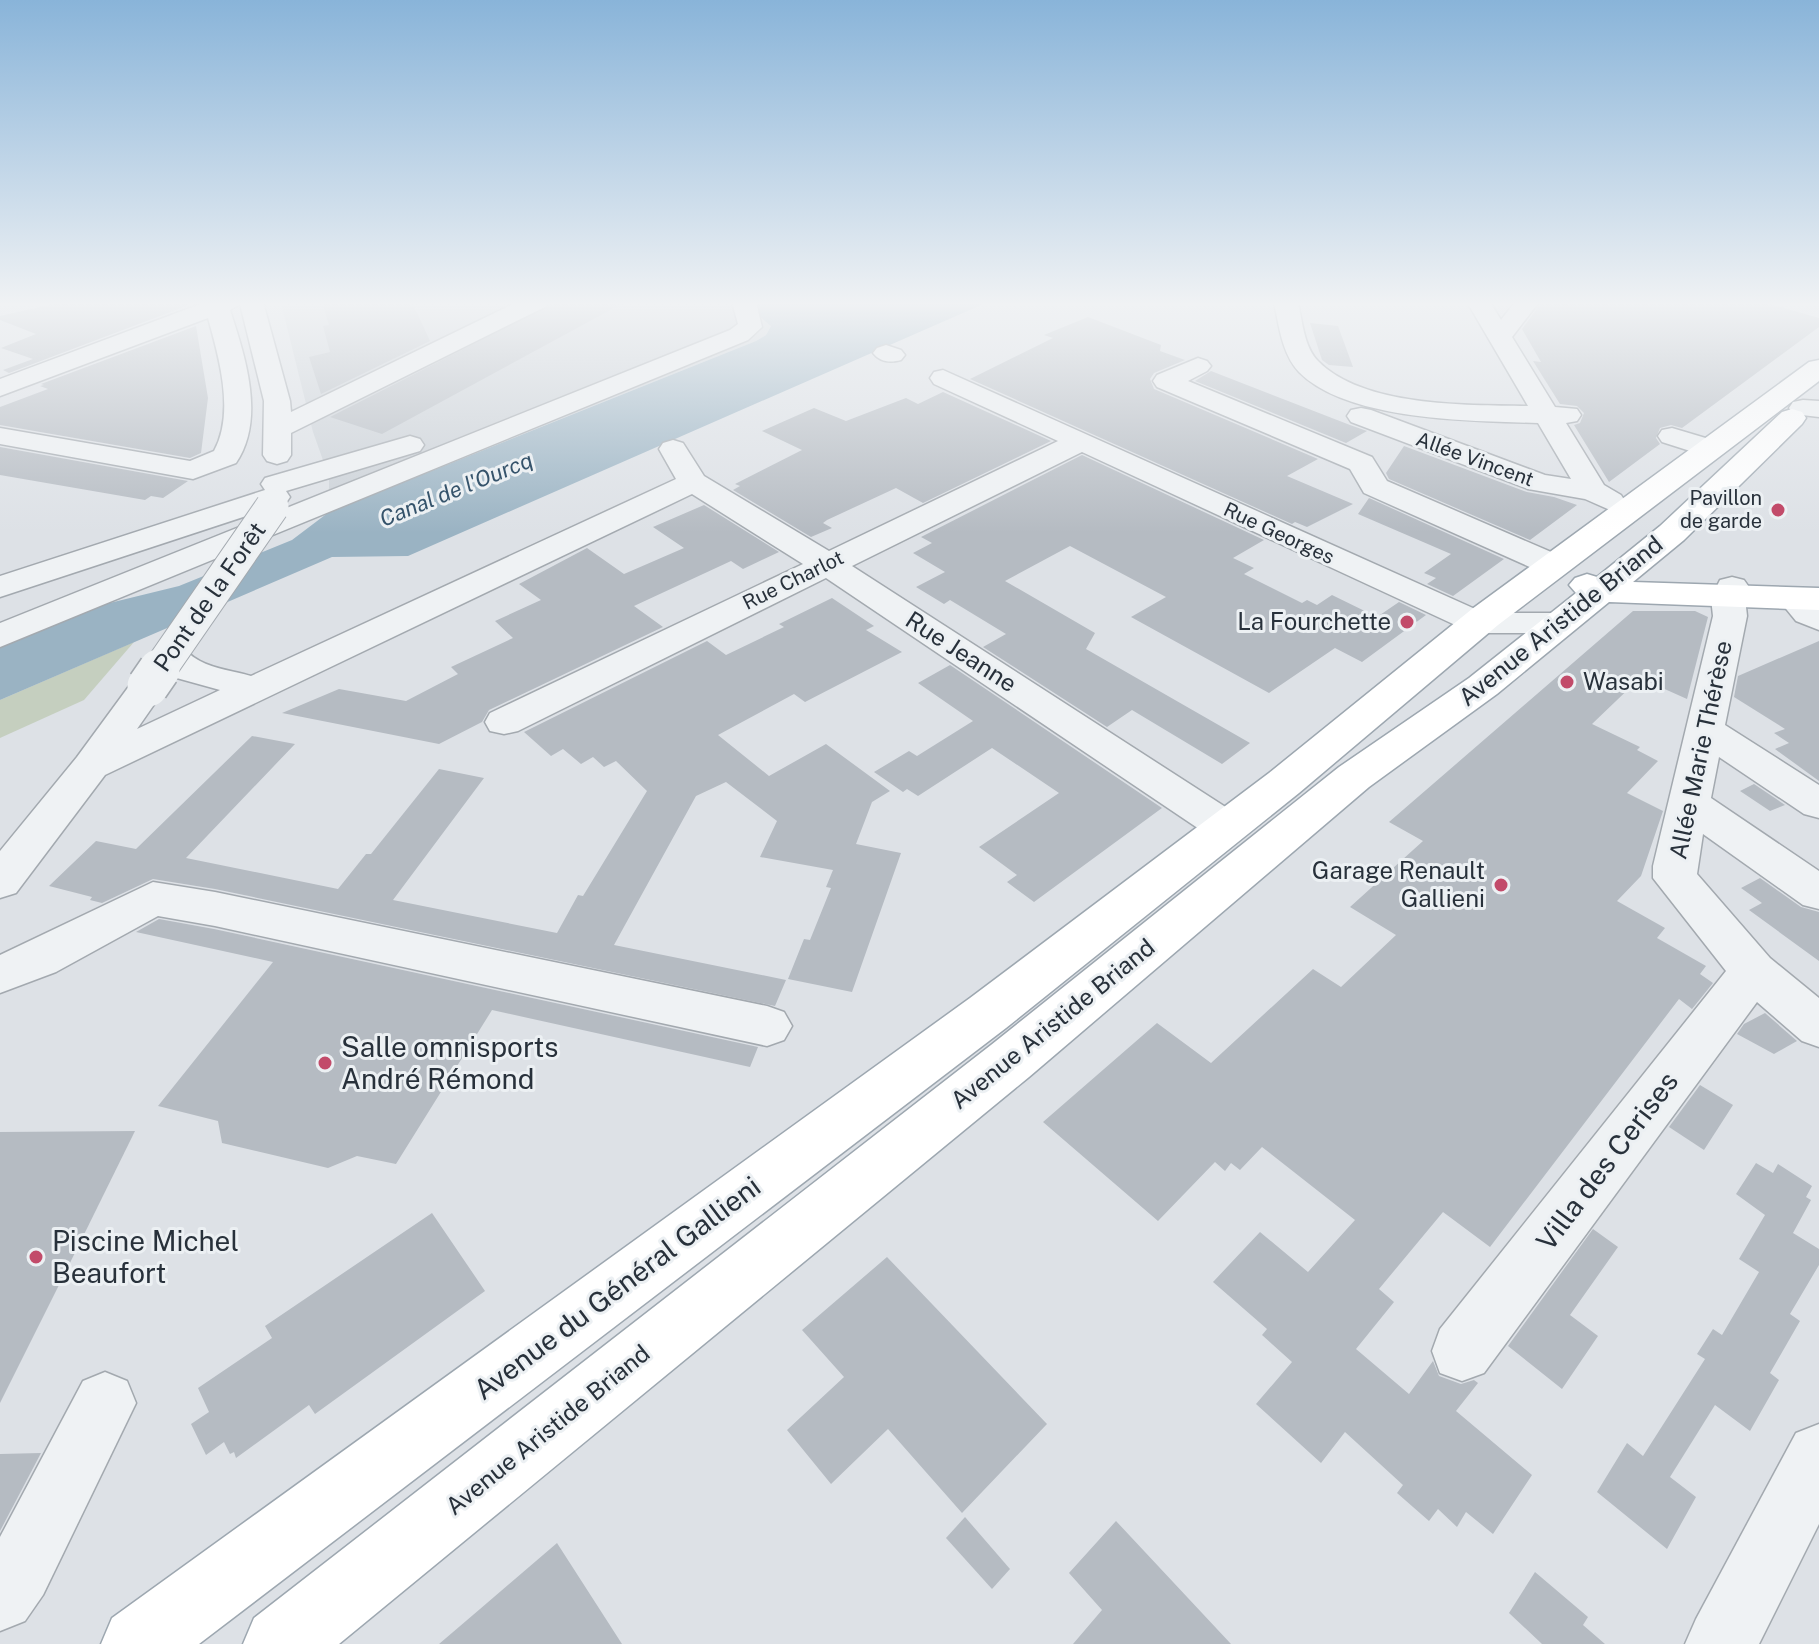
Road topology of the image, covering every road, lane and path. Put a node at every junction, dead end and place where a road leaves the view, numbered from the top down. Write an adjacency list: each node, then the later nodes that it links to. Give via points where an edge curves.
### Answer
1 (25, 379): 12 (street)
2 (233, 379): 19 (street, via 236,436 226,457 193,470)
3 (271, 379): 15 (street)
4 (384, 379): 13 (street)
5 (594, 379): 26 (street, via 513,415)
6 (633, 379): 40 (street)
7 (945, 379): 21 (street, Rue Georges)
8 (1171, 379): 30 (street, via 1166,381 1362,463 1375,487)
9 (1323, 379): 17 (street, via 1365,399 1396,405)
10 (1531, 379): 17 (street)
11 (1804, 379): 22 (main road, Avenue Aristide Briand)
12 (0, 388)
13 (347, 397): 15 (street); 18 (street)
14 (1315, 399): 25 (street, Allée Vincent, via 1539,483)
15 (277, 401): 18 (street)
16 (1814, 404): 28 (main road, Avenue Aristide Briand)
17 (1557, 415): 25 (street)
18 (278, 429): 26 (street)
19 (0, 436)
20 (1672, 436): 22 (street)
21 (1082, 441): 31 (street, Rue Charlot); 38 (street, Rue Georges)
22 (1709, 448): 27 (main road, Avenue Aristide Briand)
23 (673, 449): 24 (street)
24 (693, 482): 31 (street, Rue Jeanne); 42 (street)
25 (1593, 491): 27 (street)
26 (274, 496): 29 (street); 41 (street, Pont de la Forêt, bridge)
27 (1624, 511): 28 (main road); 30 (main road, Avenue Aristide Briand)
28 (1665, 539): 33 (main road, Avenue Aristide Briand)
29 (95, 555): 32 (street, via 66,554); 34 (street); 36 (street, via 76,573)
30 (1559, 561): 33 (main road); 38 (main road, Avenue Aristide Briand)
31 (827, 564): 43 (street, Rue Charlot); 48 (street, Rue Jeanne)
32 (0, 579)
33 (1609, 584): 35 (main road); 39 (main road, Avenue Aristide Briand)
34 (0, 587)
35 (1730, 593): 37 (main road); 44 (street, Allée Marie Thérèse, via 1730,616)
36 (0, 597)
37 (1813, 601)
38 (1478, 623): 39 (street); 48 (main road, Avenue Aristide Briand)
39 (1559, 623): 61 (main road, Avenue Aristide Briand, via 1483,686 1343,786 1010,1061)
40 (0, 636)
41 (179, 662): 42 (street); 45 (street, Pont de la Forêt, bridge, via 148,686)
42 (252, 688): 45 (street)
43 (504, 722)
44 (1704, 729): 46 (street, Allée Marie Thérèse); 47 (street)
45 (91, 766): 49 (street, Pont de la Forêt)
46 (1689, 803): 50 (street); 52 (street, Allée Marie Thérèse, via 1675,878)
47 (1819, 804)
48 (1226, 827): 51 (main road, Avenue Aristide Briand)
49 (0, 882)
50 (1819, 893)
51 (1094, 930): 60 (main road, Avenue du Général Gallieni)
52 (1753, 971): 55 (street); 56 (street, Villa des Cerises)
53 (0, 974): 54 (street, via 153,899)
54 (767, 1026)
55 (1819, 1027)
56 (1462, 1351)
57 (105, 1403): 59 (street, via 19,1571)
58 (1819, 1456): 62 (street)
59 (0, 1596)
60 (138, 1644)
61 (280, 1644)
62 (1721, 1644)

